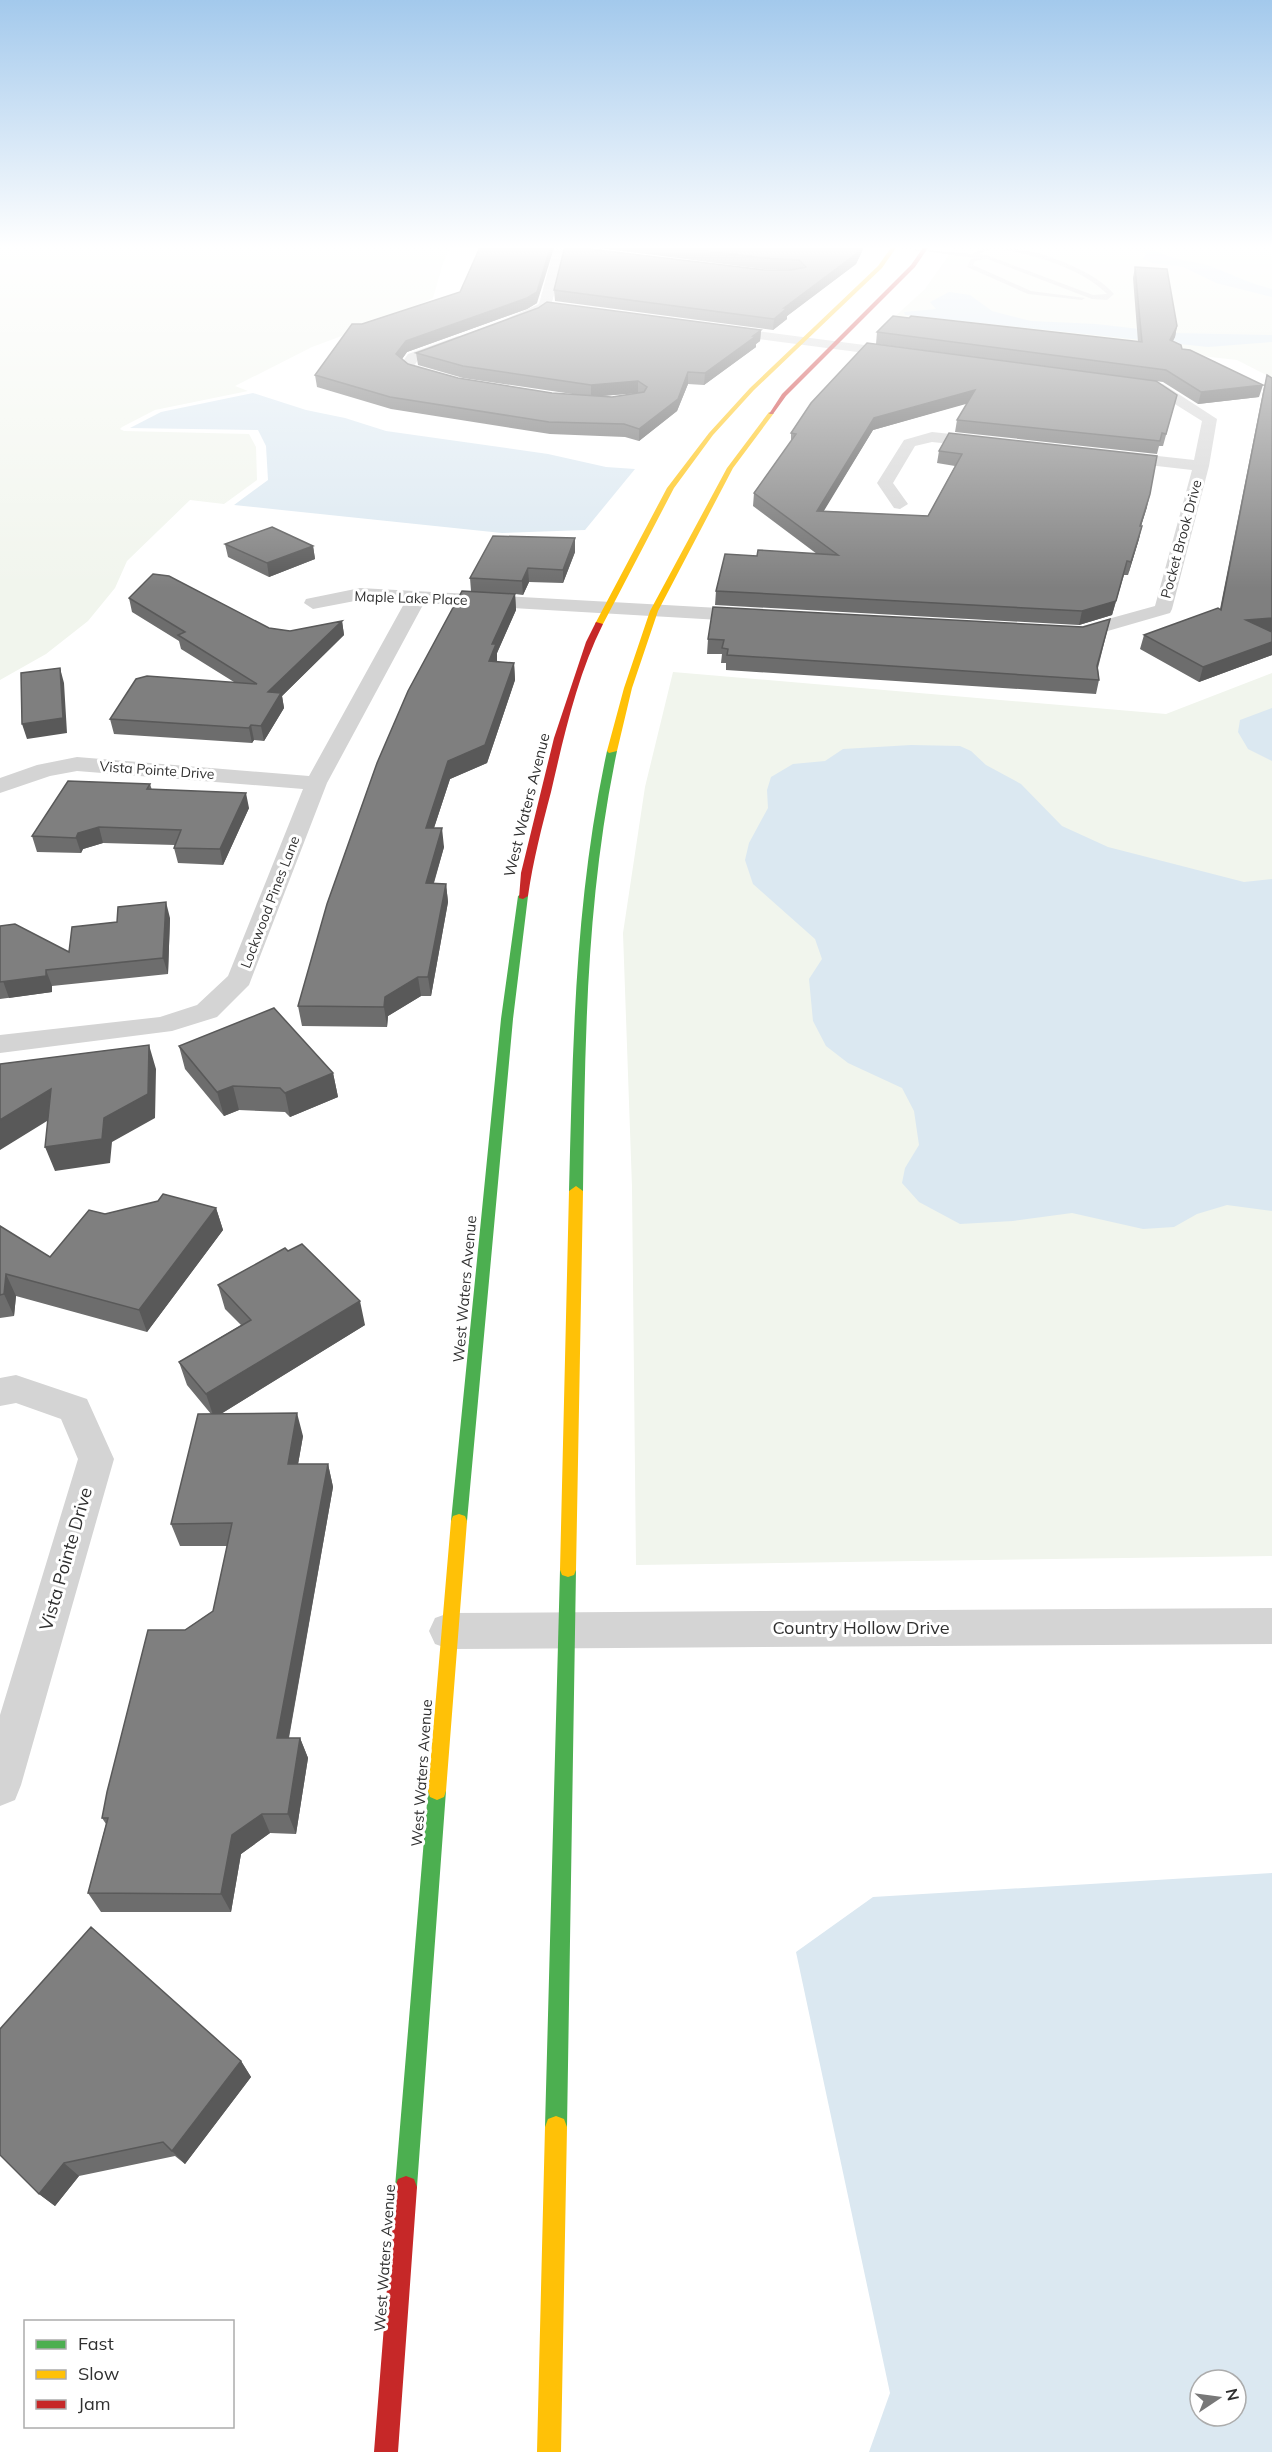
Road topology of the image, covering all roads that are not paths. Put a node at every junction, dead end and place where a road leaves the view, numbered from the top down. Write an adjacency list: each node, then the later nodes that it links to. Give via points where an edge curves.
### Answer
1 (411, 359): 4 (street, via 406,367 414,372)
2 (782, 359): 12 (street, West Waters Avenue, via 711,434 671,488)
3 (819, 359): 13 (street, via 784,395 730,468)
4 (453, 381)
5 (1123, 383): 8 (street, Pocket Brook Drive, via 1158,387 1210,419)
6 (1002, 445): 9 (street, via 932,437 909,443 885,483)
7 (1096, 454): 8 (street)
8 (1201, 466): 15 (street, Pocket Brook Drive, via 1163,609 1080,633)
9 (900, 504)
10 (417, 597): 11 (street, Maple Lake Place, via 360,594); 12 (street, Maple Lake Place); 16 (street, Lockwood Pines Lane)
11 (313, 603)
12 (607, 607): 13 (street, Maple Lake Place); 22 (street, West Waters Avenue, via 590,642 559,738 526,873 506,1031)
13 (654, 610): 14 (street); 21 (street, via 628,688 600,801 580,982)
14 (772, 617)
15 (1057, 632)
16 (316, 783): 17 (street, Vista Pointe Drive, via 77,764 45,770); 18 (street, Lockwood Pines Lane, via 240,979 207,1011 162,1024)
17 (0, 786)
18 (0, 1044)
19 (0, 1392): 23 (street, Vista Pointe Drive, via 16,1389 75,1409 96,1459)
20 (1272, 1626): 21 (street, Country Hollow Drive)
21 (565, 1630): 22 (street, Country Hollow Drive); 25 (street)
22 (449, 1631): 24 (street, West Waters Avenue)
23 (0, 1785)
24 (387, 2452)
25 (549, 2452)

